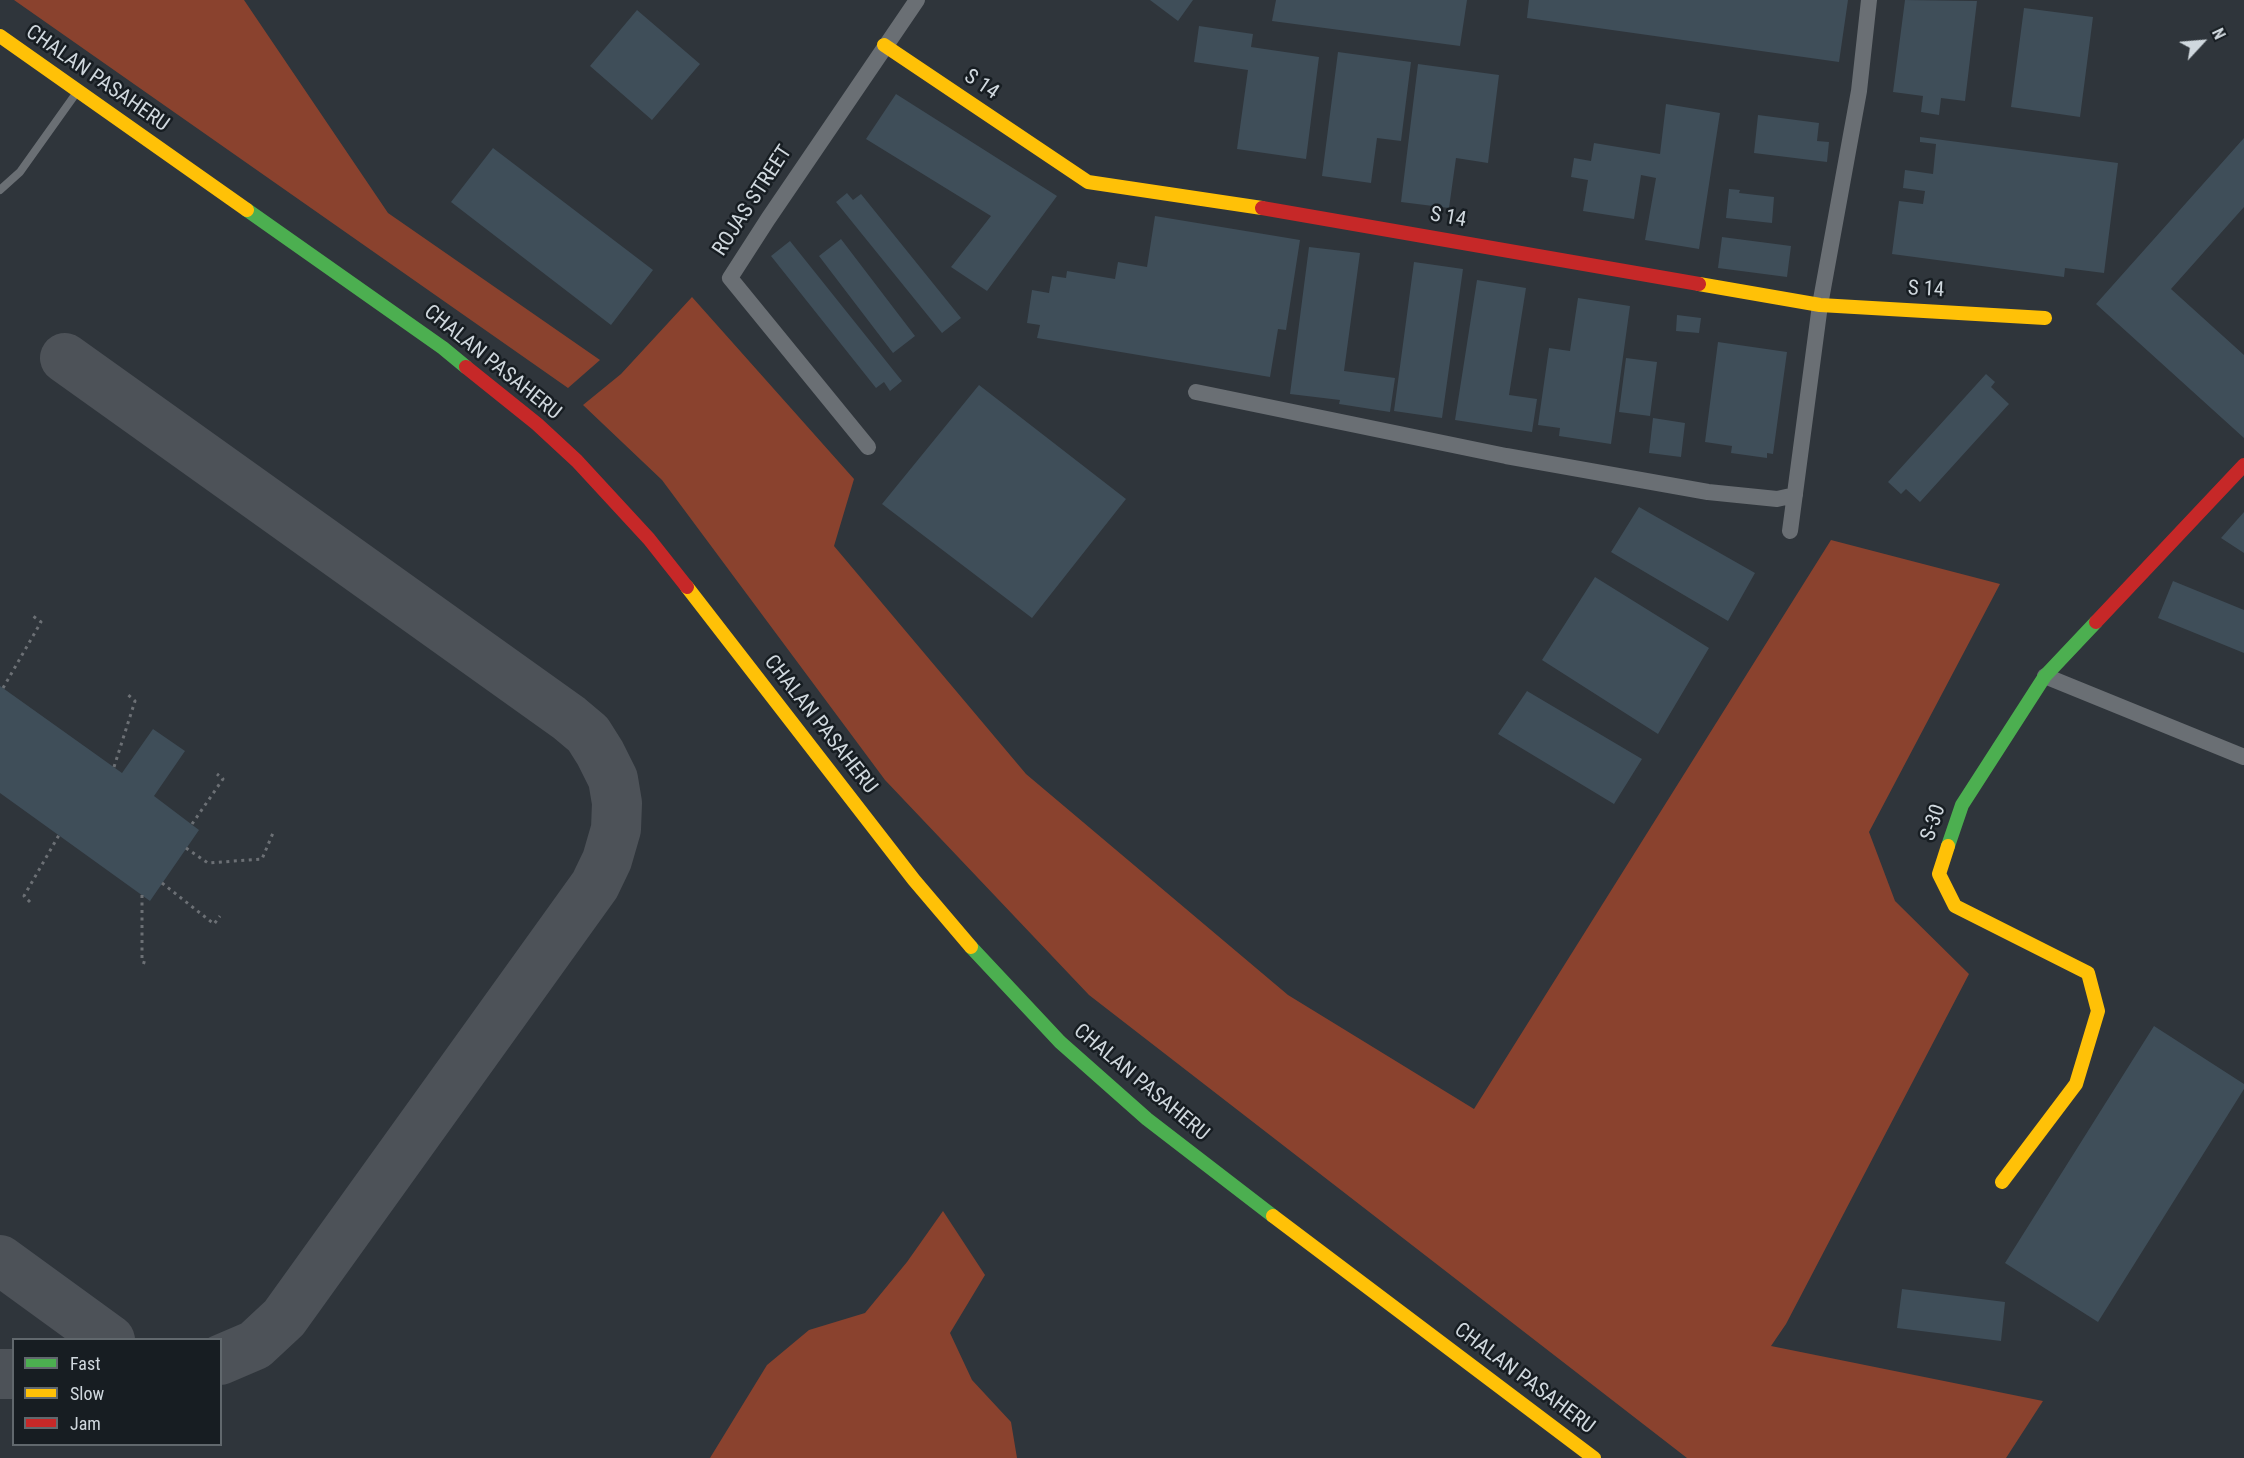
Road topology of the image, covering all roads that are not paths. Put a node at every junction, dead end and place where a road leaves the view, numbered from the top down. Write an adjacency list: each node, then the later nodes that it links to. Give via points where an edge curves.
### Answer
1 (916, 0): 4 (street, ROJAS STREET)
2 (1869, 0): 7 (street, via 1860,91)
3 (0, 36): 5 (street, CHALAN PASAHERU)
4 (884, 45): 7 (street, S 14, via 1088,182 1301,214); 10 (street, ROJAS STREET, via 730,278)
5 (77, 91): 6 (lane, via 20,172); 17 (street, CHALAN PASAHERU, via 433,341 537,424 649,539 927,896 1011,993 1060,1042 1164,1132)
6 (0, 190)
7 (1820, 305): 8 (street, S 14); 12 (street)
8 (2045, 318)
9 (1196, 392): 12 (street, via 1506,456 1708,492 1777,499)
10 (868, 447)
11 (2244, 465): 14 (street, S-30)
12 (1795, 495): 13 (street)
13 (1790, 531)
14 (2045, 676): 15 (street); 16 (street, S-30, via 1962,805 1939,874 1955,906 2088,973 2098,1011 2076,1084)
15 (2244, 757)
16 (2002, 1182)
17 (1594, 1458)

